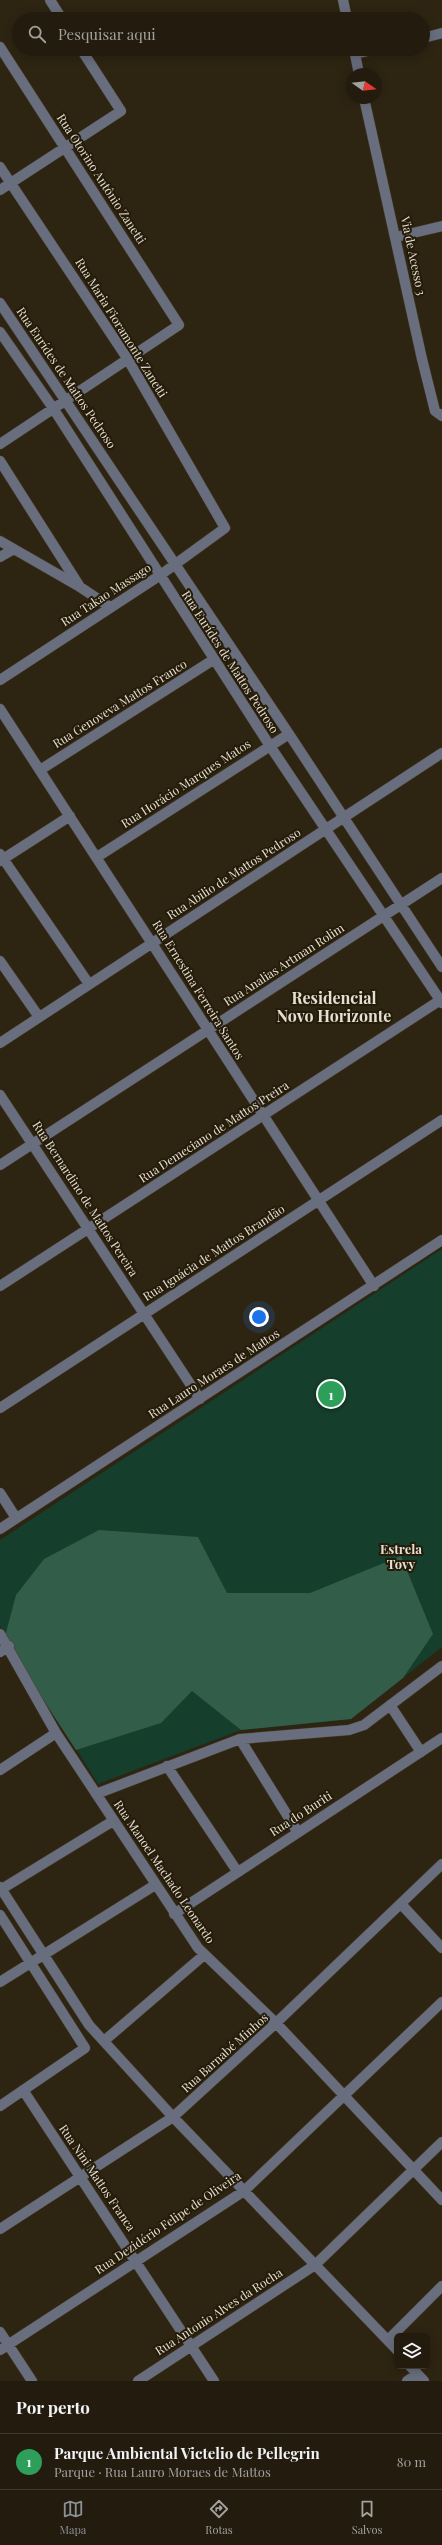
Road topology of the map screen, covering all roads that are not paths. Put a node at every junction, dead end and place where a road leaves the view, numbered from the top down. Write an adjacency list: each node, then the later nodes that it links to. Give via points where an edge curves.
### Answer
1 (50, 0): 3 (street)
2 (344, 0): 4 (street)
3 (58, 12)
4 (346, 12)
5 (442, 34): 6 (street)
6 (430, 37)
7 (0, 47): 12 (street, Rua Otorino Antônio Zanetti)
8 (86, 56): 12 (street, via 121,111)
9 (355, 56): 10 (street)
10 (358, 68)
11 (365, 104): 17 (street, Via de Acesso 3)
12 (65, 148): 14 (street); 20 (street, Rua Otorino Antônio Zanetti, via 179,325)
13 (0, 167): 14 (street, Rua Maria Fioramonte Zanetti)
14 (10, 183): 15 (street); 20 (street, Rua Maria Fioramonte Zanetti)
15 (0, 190)
16 (442, 226): 17 (street)
17 (396, 237): 23 (street, Via de Acesso 3, via 435,411)
18 (0, 303): 21 (street, Rua Eurídes de Mattos Pedroso)
19 (0, 332): 22 (street, Rua Eurídes de Mattos Pedroso)
20 (128, 358): 21 (street); 26 (street, Rua Maria Fioramonte Zanetti)
21 (66, 401): 22 (street); 30 (street, Rua Eurídes de Mattos Pedroso)
22 (53, 408): 24 (street); 31 (street, Rua Eurídes de Mattos Pedroso)
23 (442, 416)
24 (0, 444)
25 (0, 461): 32 (street)
26 (225, 528): 30 (street, Rua Takao Massago)
27 (0, 541): 28 (street)
28 (14, 549): 29 (street); 32 (street)
29 (0, 557)
30 (175, 564): 31 (street, Rua Takao Massago); 37 (street, Rua Eurídes de Mattos Pedroso)
31 (159, 576): 33 (street, Rua Takao Massago); 34 (street, Rua Eurídes de Mattos Pedroso)
32 (80, 587): 33 (street)
33 (110, 607): 35 (street, Rua Takao Massago)
34 (213, 660): 38 (street, Rua Eurídes de Mattos Pedroso); 40 (street, Rua Genoveva Mattos Franco)
35 (0, 680)
36 (0, 709): 40 (street, Rua Ernestina Ferreira Santos)
37 (289, 734): 38 (street, Rua Horácio Marques Matos); 42 (street, Rua Eurídes de Mattos Pedroso)
38 (270, 746): 43 (street, Rua Eurídes de Mattos Pedroso); 44 (street, Rua Horácio Marques Matos)
39 (442, 753): 42 (street, Rua Abilio de Mattos Pedroso)
40 (40, 770): 41 (street, Rua Ernestina Ferreira Santos)
41 (70, 816): 44 (street, Rua Ernestina Ferreira Santos); 45 (street)
42 (344, 817): 43 (street, Rua Abilio de Mattos Pedroso); 47 (street, Rua Eurídes de Mattos Pedroso)
43 (326, 831): 48 (street, Rua Eurídes de Mattos Pedroso); 49 (street, Rua Abilio de Mattos Pedroso)
44 (97, 857): 49 (street, Rua Ernestina Ferreira Santos)
45 (1, 858): 52 (street)
46 (442, 878): 47 (street, Rua Analias Artman Rolim)
47 (401, 905): 48 (street, Rua Analias Artman Rolim); 51 (street, Rua Eurídes de Mattos Pedroso)
48 (383, 916): 53 (street, Rua Eurídes de Mattos Pedroso); 55 (street, Rua Analias Artman Rolim)
49 (153, 942): 52 (street, Rua Abilio de Mattos Pedroso); 55 (street, Rua Ernestina Ferreira Santos)
50 (0, 960): 54 (street)
51 (442, 967)
52 (89, 984): 54 (street, Rua Abilio de Mattos Pedroso)
53 (441, 1001): 58 (street, Rua Demeciano de Mattos Preira)
54 (39, 1017): 56 (street, Rua Abilio de Mattos Pedroso)
55 (208, 1031): 58 (street, Rua Ernestina Ferreira Santos); 60 (street, Rua Analias Artman Rolim)
56 (0, 1043)
57 (0, 1095): 60 (street, Rua Bernardino de Mattos Pereira)
58 (262, 1116): 62 (street, Rua Ernestina Ferreira Santos); 63 (street, Rua Demeciano de Mattos Preira)
59 (442, 1120): 62 (street, Rua Ignácia de Mattos Brandão)
60 (33, 1144): 61 (street, Rua Analias Artman Rolim); 63 (street, Rua Bernardino de Mattos Pereira)
61 (0, 1165)
62 (319, 1201): 66 (street, Rua Ernestina Ferreira Santos); 67 (street, Rua Ignácia de Mattos Brandão)
63 (88, 1229): 65 (street, Rua Demeciano de Mattos Preira); 67 (street, Rua Bernardino de Mattos Pereira)
64 (442, 1240): 66 (street, Rua Lauro Moraes de Mattos)
65 (0, 1286)
66 (374, 1286): 68 (street, Rua Lauro Moraes de Mattos)
67 (144, 1314): 68 (street, Rua Bernardino de Mattos Pereira); 69 (street, Rua Ignácia de Mattos Brandão)
68 (200, 1399): 71 (street, Rua Lauro Moraes de Mattos)
69 (0, 1408)
70 (0, 1493): 71 (street)
71 (16, 1518): 72 (street, Rua Lauro Moraes de Mattos)
72 (0, 1529)
73 (0, 1634): 74 (street, Rua Manoel Machado Leonardo)
74 (4, 1649): 77 (street, Rua Manoel Machado Leonardo)
75 (442, 1666): 76 (street)
76 (390, 1705): 78 (street, via 364,1725 349,1730); 80 (street)
77 (56, 1733): 82 (street); 83 (street, Rua Manoel Machado Leonardo)
78 (240, 1738): 81 (street); 85 (street)
79 (442, 1738): 80 (street, Rua do Buriti)
80 (421, 1752): 85 (street, Rua do Buriti)
81 (167, 1766): 83 (street); 87 (street)
82 (0, 1770)
83 (96, 1794): 84 (street, Rua Manoel Machado Leonardo)
84 (113, 1821): 88 (street, Rua Manoel Machado Leonardo); 89 (street)
85 (297, 1831): 87 (street, Rua do Buriti)
86 (442, 1864): 90 (street, Rua Barnabé Minhos)
87 (237, 1871): 91 (street, Rua do Buriti)
88 (155, 1885): 91 (street, Rua Manoel Machado Leonardo); 94 (street)
89 (1, 1889): 94 (street)
90 (401, 1904): 93 (street); 99 (street, Rua Barnabé Minhos)
91 (174, 1914): 95 (street, Rua Manoel Machado Leonardo)
92 (0, 1915): 96 (street)
93 (442, 1948)
94 (45, 1954): 96 (street); 100 (street, via 90,2025)
95 (204, 1955): 99 (street, Rua Manoel Machado Leonardo); 100 (street)
96 (31, 1962): 97 (street); 101 (street, via 85,2048)
97 (0, 1982)
98 (442, 2002): 102 (street, Rua Dezidério Felipe de Oliveira)
99 (276, 2023): 102 (street, Rua Manoel Machado Leonardo); 104 (street, Rua Barnabé Minhos)
100 (104, 2041): 104 (street)
101 (23, 2090): 103 (street); 107 (street, Rua Nini Mattos Franca)
102 (344, 2094): 106 (street, Rua Manoel Machado Leonardo); 108 (street, Rua Dezidério Felipe de Oliveira)
103 (0, 2106)
104 (173, 2117): 107 (street, Rua Barnabé Minhos); 108 (street)
105 (442, 2142): 106 (street, Rua Antonio Alves da Rocha)
106 (413, 2168): 109 (street, Rua Manoel Machado Leonardo); 112 (street, Rua Antonio Alves da Rocha)
107 (81, 2177): 110 (street, Rua Barnabé Minhos); 111 (street, Rua Nini Mattos Franca)
108 (244, 2191): 111 (street, Rua Dezidério Felipe de Oliveira); 112 (street)
109 (442, 2200)
110 (0, 2229)
111 (136, 2260): 116 (street, Rua Dezidério Felipe de Oliveira); 117 (street, Rua Nini Mattos Franca)
112 (315, 2265): 115 (street); 117 (street, Rua Antonio Alves da Rocha)
113 (442, 2286): 115 (street)
114 (0, 2332): 116 (street)
115 (388, 2340): 118 (street)
116 (9, 2344): 119 (street, Rua Dezidério Felipe de Oliveira); 122 (street)
117 (191, 2346): 123 (street, Rua Antonio Alves da Rocha); 124 (street, Rua Nini Mattos Franca)
118 (394, 2347)
119 (0, 2350)
120 (413, 2369): 121 (street)
121 (421, 2378): 125 (street)
122 (32, 2381)
123 (138, 2381)
124 (214, 2381)
125 (407, 2381)

